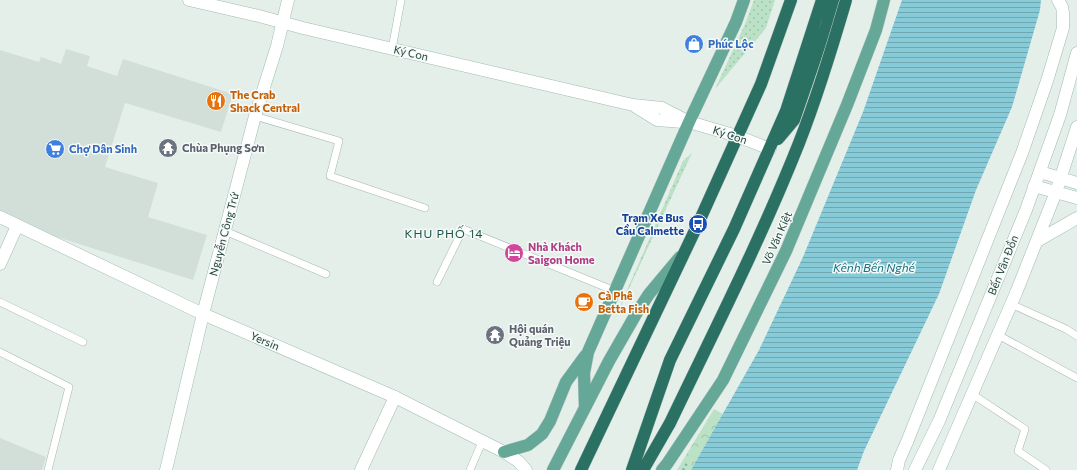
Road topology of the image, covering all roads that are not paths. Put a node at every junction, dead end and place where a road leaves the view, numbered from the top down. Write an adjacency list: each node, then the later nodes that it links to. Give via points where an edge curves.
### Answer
1 (189, 0): 11 (street, Ký Con)
2 (288, 0): 11 (street, Nguyễn Công Trứ)
3 (401, 0): 12 (lane)
4 (744, 0): 15 (main road)
5 (791, 0): 17 (highway, via 761,84)
6 (822, 0): 18 (highway, via 786,111)
7 (834, 0): 18 (highway, via 794,120)
8 (846, 0): 58 (highway, bridge, via 796,150 753,251 670,423)
9 (884, 0): 59 (main road, Võ Văn Kiệt, via 876,30 852,92 786,251 723,380)
10 (1058, 0): 60 (street, via 1062,7 1063,28 1047,81 1011,181)
11 (282, 22): 12 (street, Ký Con); 14 (street, Nguyễn Công Trứ)
12 (392, 49): 15 (street, Ký Con, via 633,105 657,120)
13 (1077, 53): 19 (street, Bến Vân Đồn, via 1060,115)
14 (255, 116): 25 (lane, via 339,141 330,176); 29 (street, Nguyễn Công Trứ)
15 (689, 122): 17 (street, Ký Con); 35 (main road)
16 (1077, 127): 20 (street, Bến Vân Đồn)
17 (737, 136): 18 (street, Ký Con); 31 (highway)
18 (770, 150): 57 (highway, via 670,360)
19 (1040, 172): 20 (street); 22 (street, Bến Vân Đồn)
20 (1061, 178): 21 (street); 23 (street, Bến Vân Đồn)
21 (1077, 183)
22 (1034, 186): 23 (street); 61 (street, Bến Vân Đồn, via 939,421)
23 (1056, 192): 24 (street); 30 (street, Bến Vân Đồn)
24 (1077, 198)
25 (425, 208)
26 (0, 217): 28 (street, Yersin)
27 (1077, 218): 30 (street)
28 (17, 226): 32 (street); 38 (street, Yersin)
29 (225, 231): 33 (lane); 38 (street, Nguyễn Công Trứ)
30 (1037, 241): 37 (street, Bến Vân Đồn)
31 (685, 251): 47 (main road, via 649,294 636,314); 56 (highway)
32 (0, 264)
33 (326, 274)
34 (437, 282): 35 (lane, via 463,229)
35 (615, 291): 43 (main road)
36 (0, 302): 41 (lane)
37 (1011, 304): 39 (street, Bến Vân Đồn); 40 (lane)
38 (203, 314): 46 (street, Yersin); 51 (street, Nguyễn Công Trứ)
39 (998, 335): 44 (lane); 45 (street, Bến Vân Đồn)
40 (1077, 336)
41 (83, 342)
42 (0, 352): 50 (lane, via 69,388)
43 (588, 352): 47 (main road, via 584,373); 49 (main road, via 566,382 542,434 528,445)
44 (1077, 378)
45 (972, 394): 62 (street, Bến Vân Đồn); 63 (lane, via 1025,429 1018,451)
46 (395, 397): 48 (street, Yersin); 52 (street)
47 (585, 408): 55 (main road)
48 (482, 442): 49 (street, Yersin); 53 (lane)
49 (504, 452): 54 (street, Yersin)
50 (48, 470)
51 (166, 470)
52 (361, 470)
53 (470, 470)
54 (526, 470)
55 (553, 470)
56 (581, 470)
57 (632, 470)
58 (644, 470)
59 (662, 470)
60 (897, 470)
61 (914, 470)
62 (939, 470)
63 (1046, 470)

